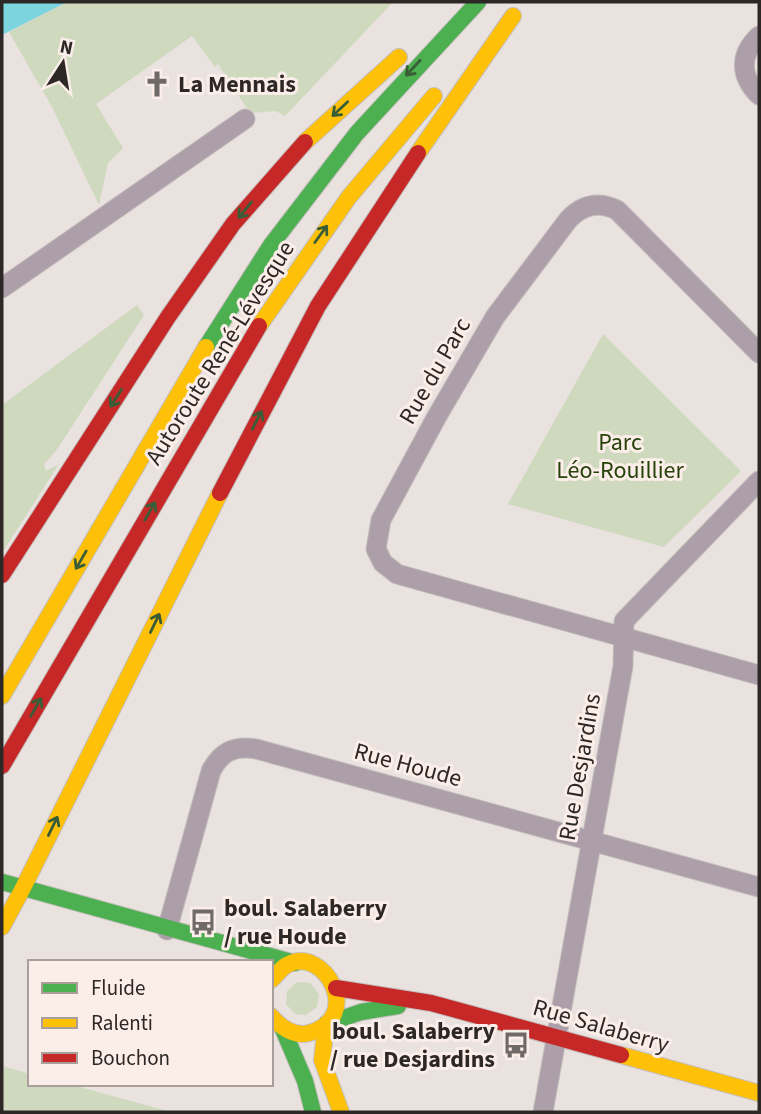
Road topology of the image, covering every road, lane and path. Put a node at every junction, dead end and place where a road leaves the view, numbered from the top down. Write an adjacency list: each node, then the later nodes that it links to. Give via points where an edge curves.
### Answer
1 (467, 2): 11 (main road, one-way to 11, via 326,122 240,216 175,307)
2 (478, 2): 14 (main road, Autoroute René-Lévesque, one-way to 14, via 357,133 265,253 195,363)
3 (528, 2): 4 (main road, Autoroute René-Lévesque)
4 (513, 16): 15 (main road, Autoroute René-Lévesque, one-way to 4, via 228,374 297,268 412,121); 19 (main road, one-way to 4, via 318,306)
5 (759, 36): 6 (street, via 749,47 744,67 748,83)
6 (759, 95)
7 (246, 119): 8 (street)
8 (2, 288)
9 (759, 352): 12 (street, Rue du Parc, via 617,210 599,205 582,208 505,302 382,520 376,549 383,563 397,574)
10 (759, 481): 12 (street, Rue Desjardins, via 629,614)
11 (2, 575)
12 (622, 638): 13 (street); 16 (street, Rue Desjardins, via 624,654)
13 (759, 675)
14 (2, 696)
15 (2, 766)
16 (592, 841): 18 (street, Rue Houde); 21 (street, Rue Houde, via 238,747 221,757 211,771); 29 (street, Rue Desjardins)
17 (2, 882): 19 (main road)
18 (759, 887)
19 (23, 888): 20 (main road); 21 (main road)
20 (2, 927)
21 (174, 932): 22 (main road); 23 (main road)
22 (226, 960)
23 (295, 963): 24 (main road); 25 (main road, via 321,968)
24 (273, 978)
25 (336, 988): 26 (main road, Rue Salaberry); 28 (main road, via 336,1007)
26 (431, 1003): 28 (main road, Rue Salaberry, via 377,1009); 29 (main road, Rue Salaberry)
27 (277, 1021): 28 (main road, Rue Salaberry, via 302,1033); 31 (main road, via 305,1081)
28 (326, 1024): 32 (main road, via 322,1060)
29 (556, 1037): 30 (main road, Rue Salaberry); 33 (street, Rue Desjardins)
30 (759, 1093)
31 (313, 1112)
32 (341, 1112)
33 (543, 1112)

